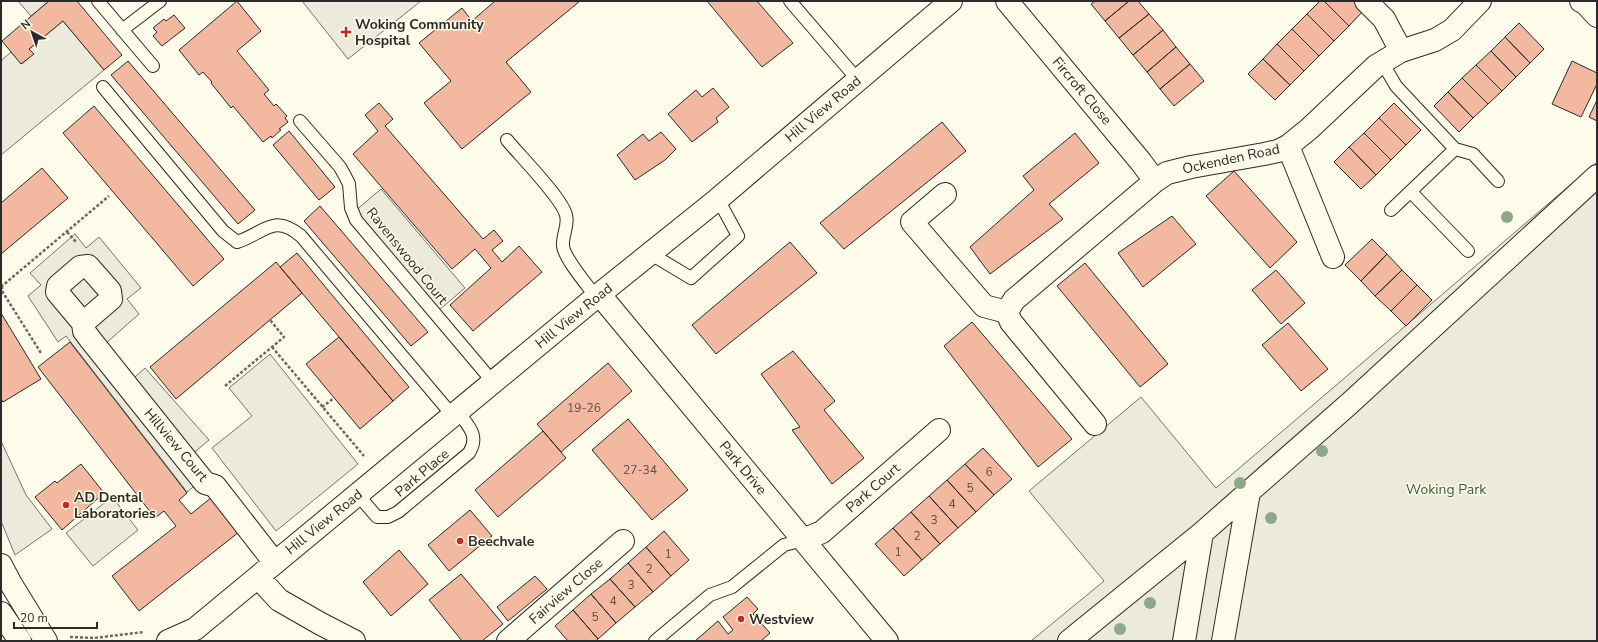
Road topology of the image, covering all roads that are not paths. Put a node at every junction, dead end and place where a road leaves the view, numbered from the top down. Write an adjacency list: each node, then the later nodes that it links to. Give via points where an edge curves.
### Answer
1 (98, 1): 10 (lane)
2 (160, 1): 10 (lane)
3 (790, 1): 14 (lane)
4 (951, 1): 14 (street, Hill View Road)
5 (1007, 1): 21 (street, Fircroft Close)
6 (1366, 1): 11 (street, via 1384,19)
7 (1480, 1): 11 (street, Ockenden Road, via 1452,30 1435,40)
8 (1581, 1): 9 (street)
9 (1597, 16)
10 (122, 30): 13 (lane)
11 (1401, 51): 12 (street, Ockenden Road)
12 (1382, 62): 18 (street, Ockenden Road); 19 (lane, via 1396,86)
13 (153, 66)
14 (858, 80): 25 (street, Hill View Road)
15 (103, 87): 34 (lane, via 223,231 237,242 276,225 284,225 301,236)
16 (300, 121): 33 (lane, Ravenswood Court, via 340,167 349,184 351,208 356,220)
17 (507, 140): 30 (lane, via 563,208 566,222 562,247 571,263)
18 (1288, 146): 21 (street, Ockenden Road, via 1278,151 1167,173); 29 (street)
19 (1456, 149): 22 (lane, via 1472,154); 23 (lane)
20 (1597, 176): 37 (street, via 1349,404)
21 (1155, 181): 31 (street, Ockenden Road, via 1014,300)
22 (1498, 181)
23 (1411, 192): 26 (lane); 27 (lane)
24 (945, 194): 31 (street, via 912,222 984,306)
25 (718, 199): 28 (street, Hill View Road); 28 (lane, via 738,236 691,278)
26 (1391, 210)
27 (1468, 251)
28 (651, 254): 30 (street, Hill View Road)
29 (1333, 257)
30 (598, 296): 33 (street, Hill View Road); 40 (street, Park Drive)
31 (1007, 312): 35 (street, via 1011,322)
32 (83, 323): 42 (street, Hillview Court, via 90,339 156,423 205,483 215,486)
33 (493, 382): 34 (street, Hill View Road)
34 (455, 414): 38 (street, Hill View Road); 38 (lane, Park Place, via 472,431 475,439 473,446 469,453 407,505 398,512 381,518 377,517)
35 (1096, 424)
36 (940, 430): 40 (street, Park Court, via 822,532)
37 (1249, 492): 39 (street); 56 (street)
38 (358, 495): 42 (street, Hill View Road)
39 (1202, 533): 54 (street); 55 (street)
40 (803, 540): 52 (lane, via 784,545 732,587 710,594); 53 (street, Park Drive)
41 (624, 541): 51 (street, Fairview Close)
42 (274, 563): 44 (street, Hill View Road)
43 (1, 565): 48 (street)
44 (258, 577): 46 (street, Hill View Road); 50 (street, via 279,600)
45 (1, 613): 47 (street)
46 (191, 635): 49 (street, Hill View Road)
47 (20, 641)
48 (46, 641)
49 (168, 641)
50 (354, 641)
51 (508, 641)
52 (655, 641)
53 (887, 641)
54 (1069, 641)
55 (1184, 641)
56 (1223, 641)

